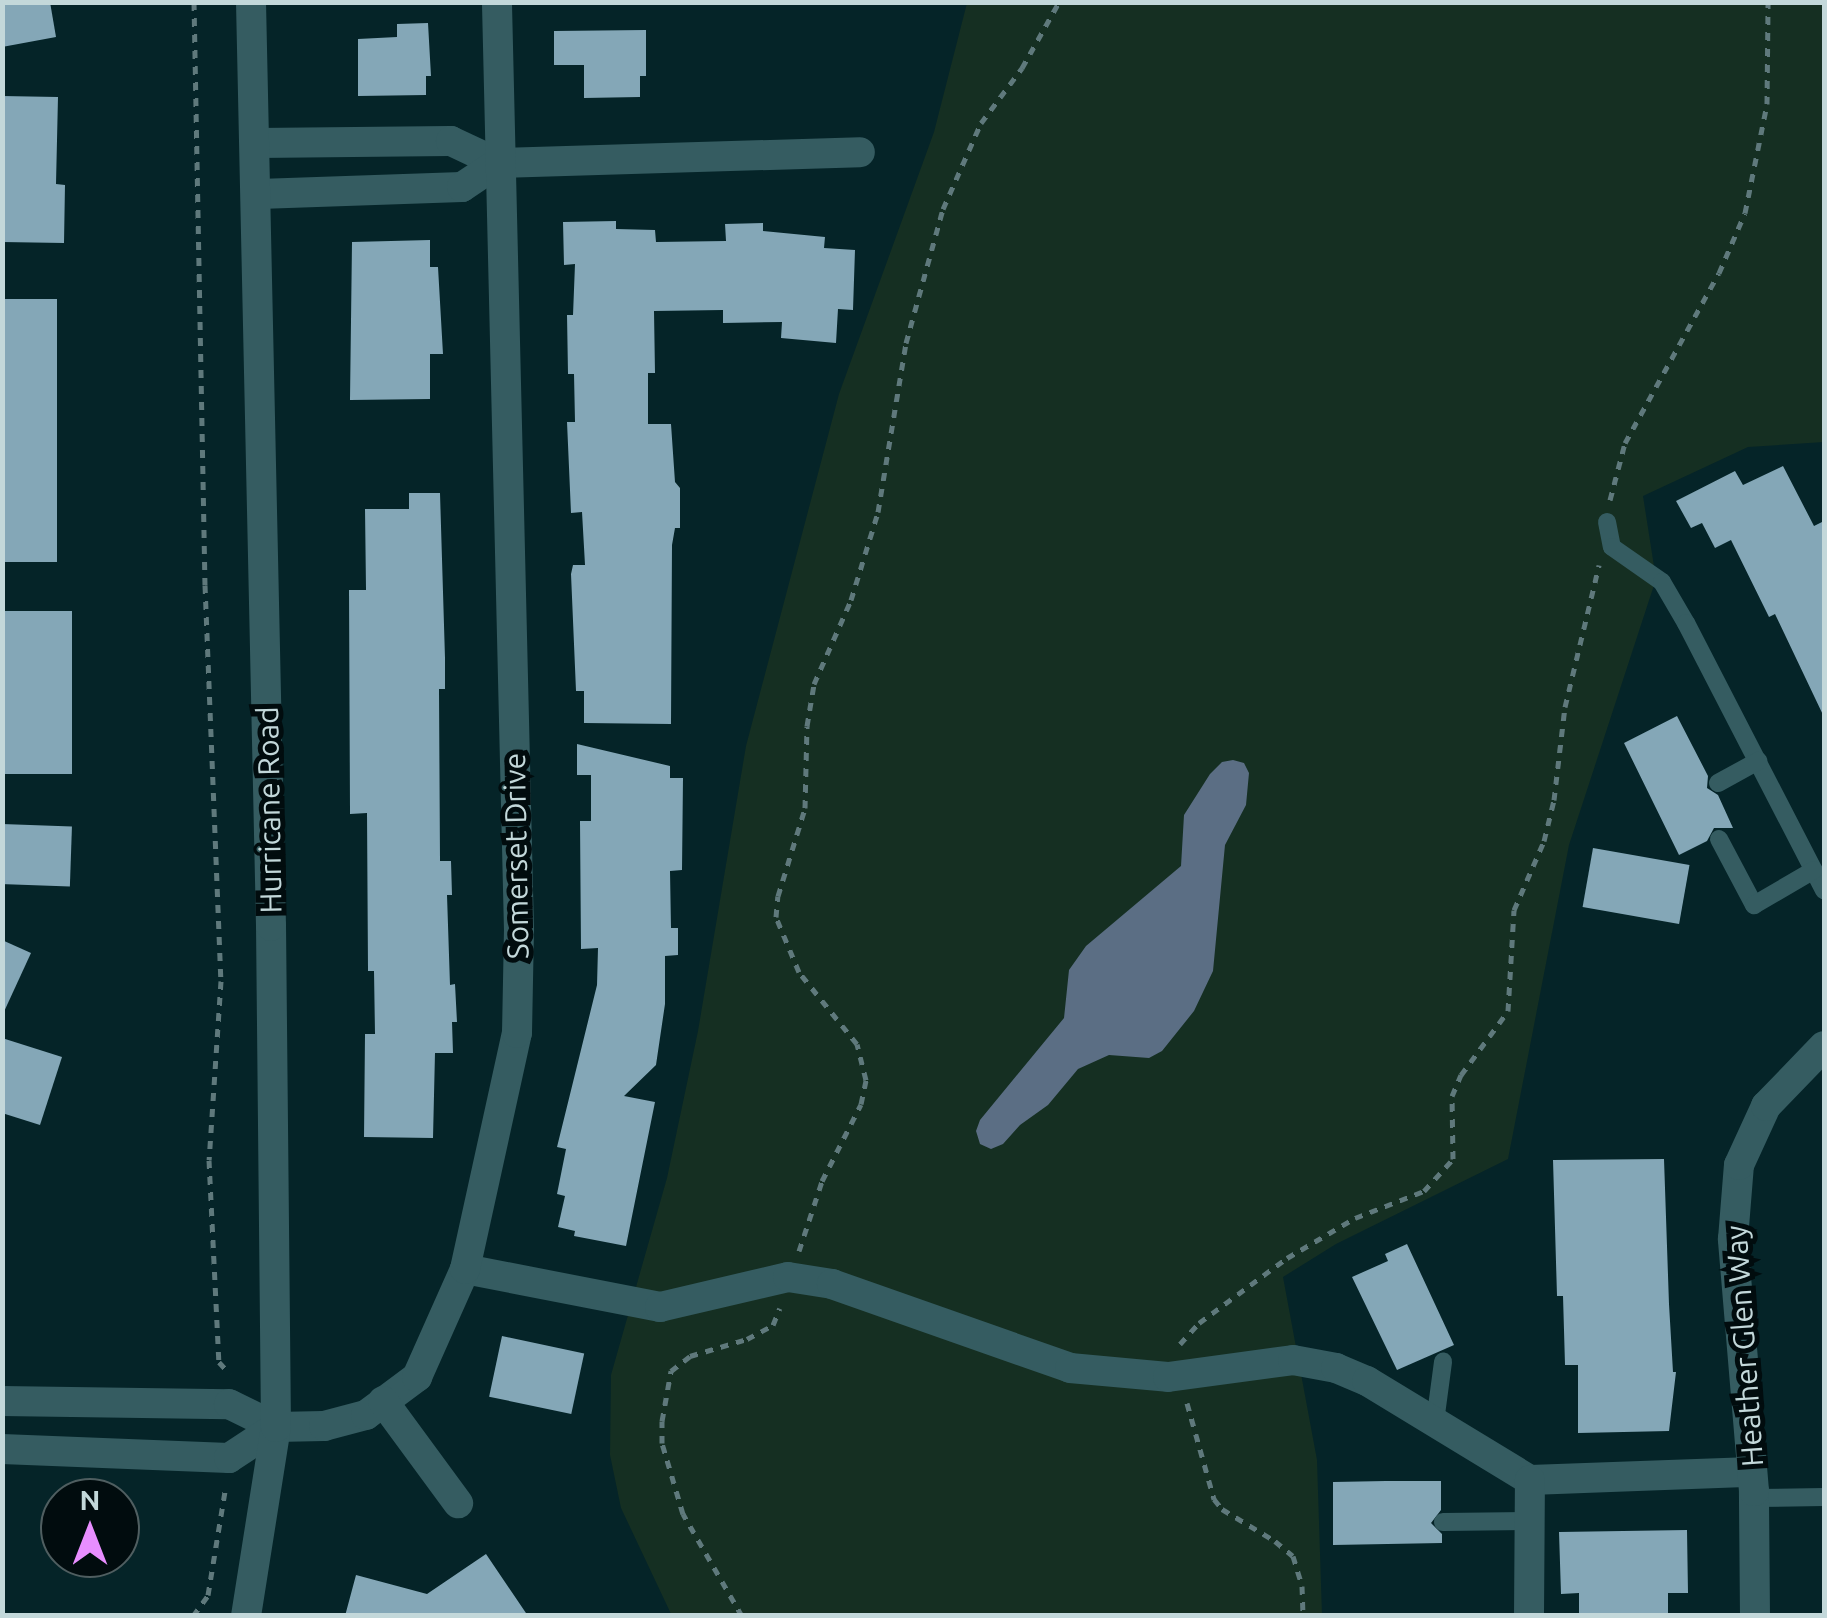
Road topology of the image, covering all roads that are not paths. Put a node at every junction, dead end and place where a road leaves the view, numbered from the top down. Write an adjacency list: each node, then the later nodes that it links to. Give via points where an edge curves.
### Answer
1 (252, 2): 3 (street, Hurricane Road)
2 (497, 2): 5 (street, Somerset Drive)
3 (257, 143): 5 (street, via 451,140); 6 (street, Hurricane Road)
4 (860, 152): 5 (street)
5 (498, 163): 6 (street, via 462,187); 14 (street, Somerset Drive, via 517,1033)
6 (258, 194): 19 (street, Hurricane Road)
7 (1607, 522): 8 (lane, via 1612,547 1662,582)
8 (1758, 761): 9 (lane); 11 (lane)
9 (1718, 783)
10 (1719, 839): 11 (lane, via 1745,909)
11 (1814, 870): 12 (lane)
12 (1824, 890)
13 (1824, 1046): 22 (street, Heather Glen Way, via 1766,1106 1739,1166 1733,1239)
14 (465, 1269): 16 (street, Somerset Drive, via 417,1377); 18 (street, via 660,1307 788,1278 832,1284 1070,1368 1178,1376 1293,1360 1367,1381)
15 (1443, 1362): 18 (lane)
16 (383, 1400): 19 (street, Somerset Drive, via 366,1416); 24 (street)
17 (2, 1401): 19 (street, via 229,1404)
18 (1435, 1422): 21 (street)
19 (276, 1427): 20 (street, via 229,1458); 27 (street, Hurricane Road)
20 (2, 1449)
21 (1530, 1480): 22 (street); 25 (street)
22 (1753, 1485): 23 (lane); 29 (street, Heather Glen Way)
23 (1824, 1497)
24 (458, 1503)
25 (1529, 1521): 26 (lane); 28 (street)
26 (1442, 1522)
27 (246, 1616)
28 (1528, 1616)
29 (1756, 1616)

